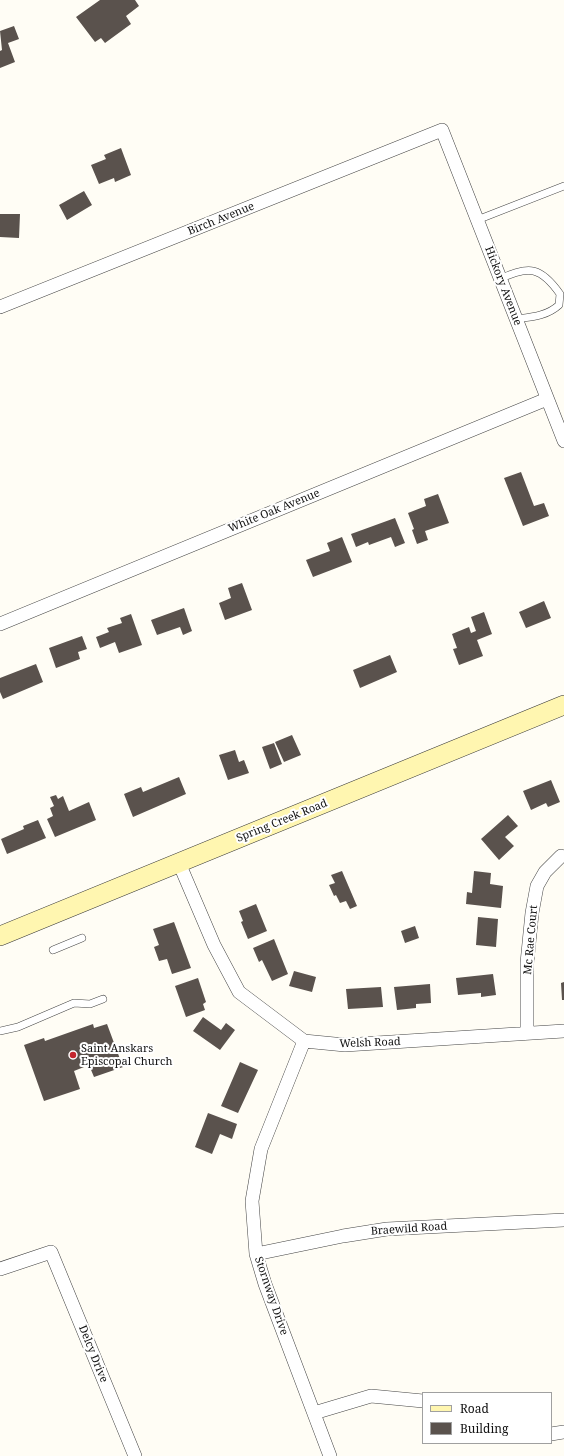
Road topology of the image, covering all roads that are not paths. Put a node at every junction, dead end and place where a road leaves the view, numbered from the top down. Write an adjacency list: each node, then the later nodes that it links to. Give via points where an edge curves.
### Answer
1 (442, 130): 3 (street, Hickory Avenue); 5 (street, Birch Avenue)
2 (564, 186): 3 (lane)
3 (477, 220): 4 (street, Hickory Avenue)
4 (500, 279): 6 (street, Hickory Avenue); 6 (lane, via 517,271 530,269 546,278 560,294 559,305 552,312)
5 (0, 307)
6 (516, 319): 7 (street, Hickory Avenue)
7 (547, 399): 8 (street, Hickory Avenue); 9 (street, White Oak Avenue)
8 (564, 441)
9 (0, 624)
10 (564, 705): 12 (main road, Spring Creek Road)
11 (561, 856): 19 (street, Mc Rae Court, via 545,872 535,893 527,962)
12 (179, 863): 13 (main road, Spring Creek Road); 20 (street, via 214,945 239,992)
13 (0, 936)
14 (82, 938): 15 (lane)
15 (53, 950)
16 (103, 999): 17 (lane, via 90,1004 74,1003 18,1027)
17 (0, 1031)
18 (564, 1031): 19 (street, Welsh Road)
19 (527, 1033): 20 (street, Welsh Road, via 345,1045)
20 (304, 1041): 22 (street, Stornway Drive, via 261,1149 252,1201)
21 (564, 1220): 22 (street, Braewild Road, via 387,1229)
22 (256, 1254): 25 (street, Stornway Drive)
23 (0, 1269): 28 (street, Delcy Drive, via 51,1252)
24 (422, 1401): 25 (street, via 371,1396)
25 (314, 1413): 29 (street, Stornway Drive)
26 (564, 1432): 27 (street)
27 (552, 1434)
28 (135, 1456)
29 (330, 1456)

